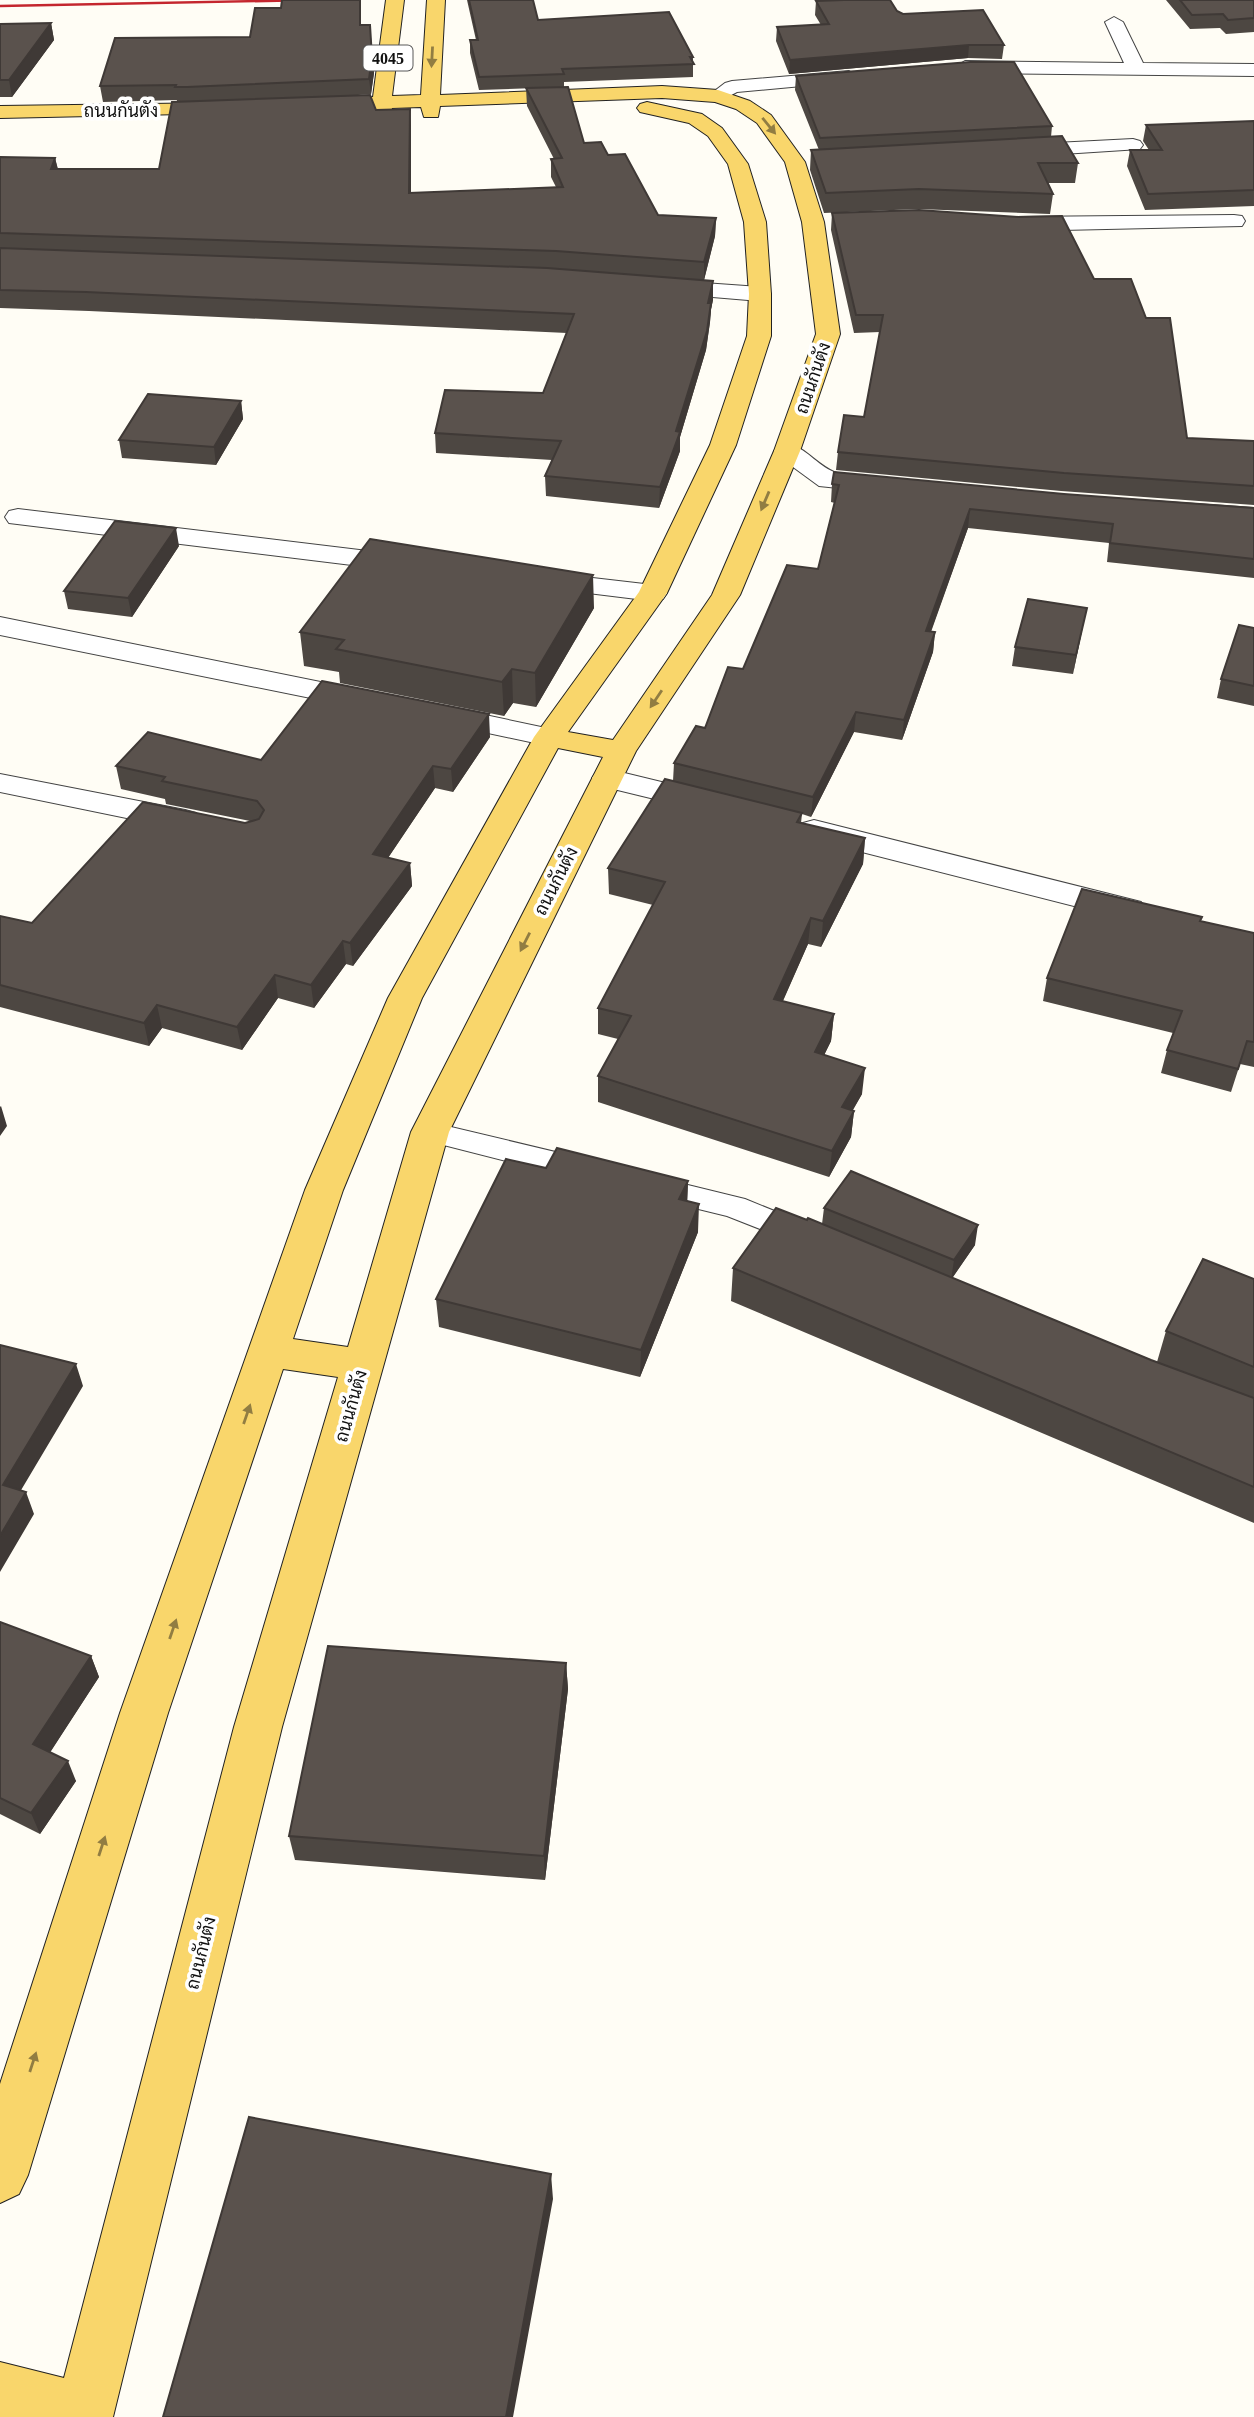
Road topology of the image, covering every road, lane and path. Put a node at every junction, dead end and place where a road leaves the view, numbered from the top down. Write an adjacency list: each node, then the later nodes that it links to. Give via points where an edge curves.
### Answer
1 (395, 0): 10 (main road, 4045)
2 (436, 0): 9 (main road, 4045, one-way to 9)
3 (1114, 22): 4 (street)
4 (1136, 68): 5 (street); 6 (street)
5 (940, 69)
6 (1254, 70)
7 (871, 75): 8 (street, via 732,87)
8 (718, 96): 9 (main road, ถนนกันตัง, via 637,93); 18 (main road, ถนนกันตัง, one-way to 18, via 764,118 808,161)
9 (430, 107): 10 (main road, ถนนกันตัง); 18 (main road, ถนนกันตัง, via 614,106 654,108 695,118 715,132 738,164)
10 (383, 109): 12 (main road, ถนนกันตัง)
11 (0, 112): 12 (main road, ถนนกันตัง)
12 (272, 114): 13 (main road, ถนนกันตัง)
13 (0, 126)
14 (1133, 145): 15 (street)
15 (998, 152)
16 (989, 221): 17 (street)
17 (1234, 221)
18 (795, 222): 20 (main road, ถนนกันตัง); 21 (main road, ถนนกันตัง, via 828,334)
19 (638, 285): 20 (street)
20 (760, 294): 21 (main road, ถนนกันตัง)
21 (755, 448): 22 (street, via 828,480); 26 (main road, ถนนกันตัง); 29 (main road, ถนนกันตัง, one-way to 29, via 726,595)
22 (910, 488)
23 (18, 517): 24 (street)
24 (432, 566)
25 (515, 576): 26 (street)
26 (653, 593): 28 (main road, ถนนกันตัง)
27 (0, 626): 28 (street)
28 (549, 737): 29 (main road); 37 (main road, ถนนกันตัง, via 405,998 324,1190)
29 (615, 765): 31 (street); 35 (main road, ถนนกันตัง, one-way to 35)
30 (0, 783): 33 (street)
31 (743, 812)
32 (783, 822): 34 (street)
33 (210, 825)
34 (1160, 916)
35 (430, 1132): 36 (lane, via 734,1207); 38 (main road, ถนนกันตัง)
36 (835, 1249)
37 (269, 1351): 38 (main road); 39 (main road, ถนนกันตัง, one-way to 37)
38 (363, 1365): 42 (main road, ถนนกันตัง, via 258,1727)
39 (9, 2103): 40 (main road, ถนนกันตัง)
40 (0, 2175)
41 (0, 2391): 42 (main road)
42 (84, 2415)

